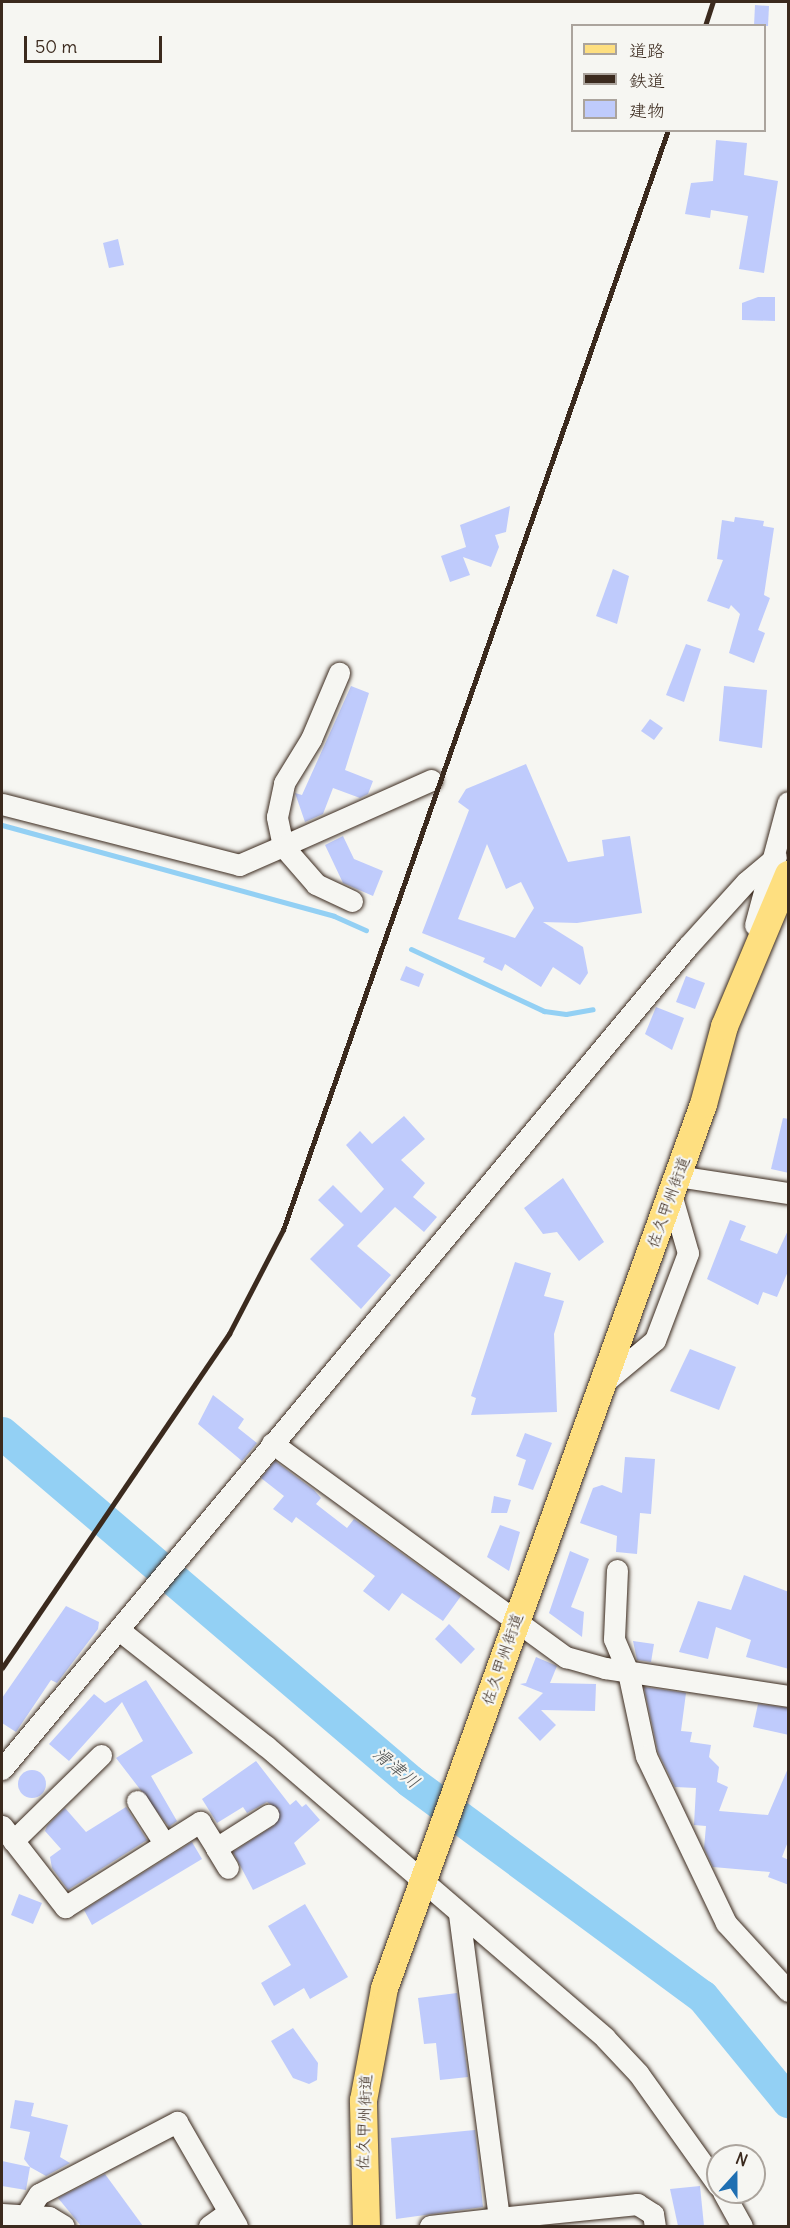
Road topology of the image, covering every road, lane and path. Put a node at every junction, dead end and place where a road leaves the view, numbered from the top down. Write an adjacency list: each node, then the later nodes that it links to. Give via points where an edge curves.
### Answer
1 (339, 673): 5 (street, via 311,739 284,783 277,817)
2 (431, 780): 5 (street)
3 (789, 802): 6 (street)
4 (2, 804): 5 (street, via 229,865)
5 (284, 846): 7 (street, via 316,884)
6 (782, 866): 9 (main road, 佐久甲州街道, via 724,1026); 13 (street, via 746,882 688,946)
7 (352, 901)
8 (789, 919): 9 (main road, 佐久甲州街道)
9 (703, 1104): 10 (main road, 佐久甲州街道)
10 (674, 1185): 11 (street); 12 (main road, 佐久甲州街道); 12 (street, via 688,1253 655,1340)
11 (789, 1193)
12 (601, 1385): 15 (main road, 佐久甲州街道)
13 (272, 1443): 15 (street); 16 (street)
14 (617, 1570): 17 (street, via 614,1639)
15 (515, 1620): 17 (street, via 566,1657); 27 (main road, 佐久甲州街道)
16 (123, 1626): 20 (street); 27 (street)
17 (628, 1672): 18 (street); 29 (street, via 646,1756 726,1923)
18 (789, 1696)
19 (102, 1755): 23 (street)
20 (2, 1769)
21 (137, 1801): 24 (street)
22 (268, 1815): 25 (street)
23 (7, 1833): 24 (street, via 65,1907)
24 (164, 1843): 25 (street, via 200,1822)
25 (216, 1848): 26 (street)
26 (228, 1868)
27 (423, 1879): 28 (street); 38 (main road, 佐久甲州街道, via 384,1988 366,2066 361,2160)
28 (459, 1913): 30 (street, via 605,2038 666,2109); 35 (street)
29 (789, 1991)
30 (706, 2167)
31 (730, 2204): 41 (street)
32 (2, 2214): 33 (street)
33 (25, 2216): 34 (street, via 31,2200 49,2188 177,2122); 36 (street, via 49,2217)
34 (232, 2220): 37 (street)
35 (499, 2222): 39 (street); 40 (street, via 637,2204 653,2214)
36 (63, 2226)
37 (209, 2226)
38 (366, 2226)
39 (430, 2226)
40 (655, 2226)
41 (742, 2226)

